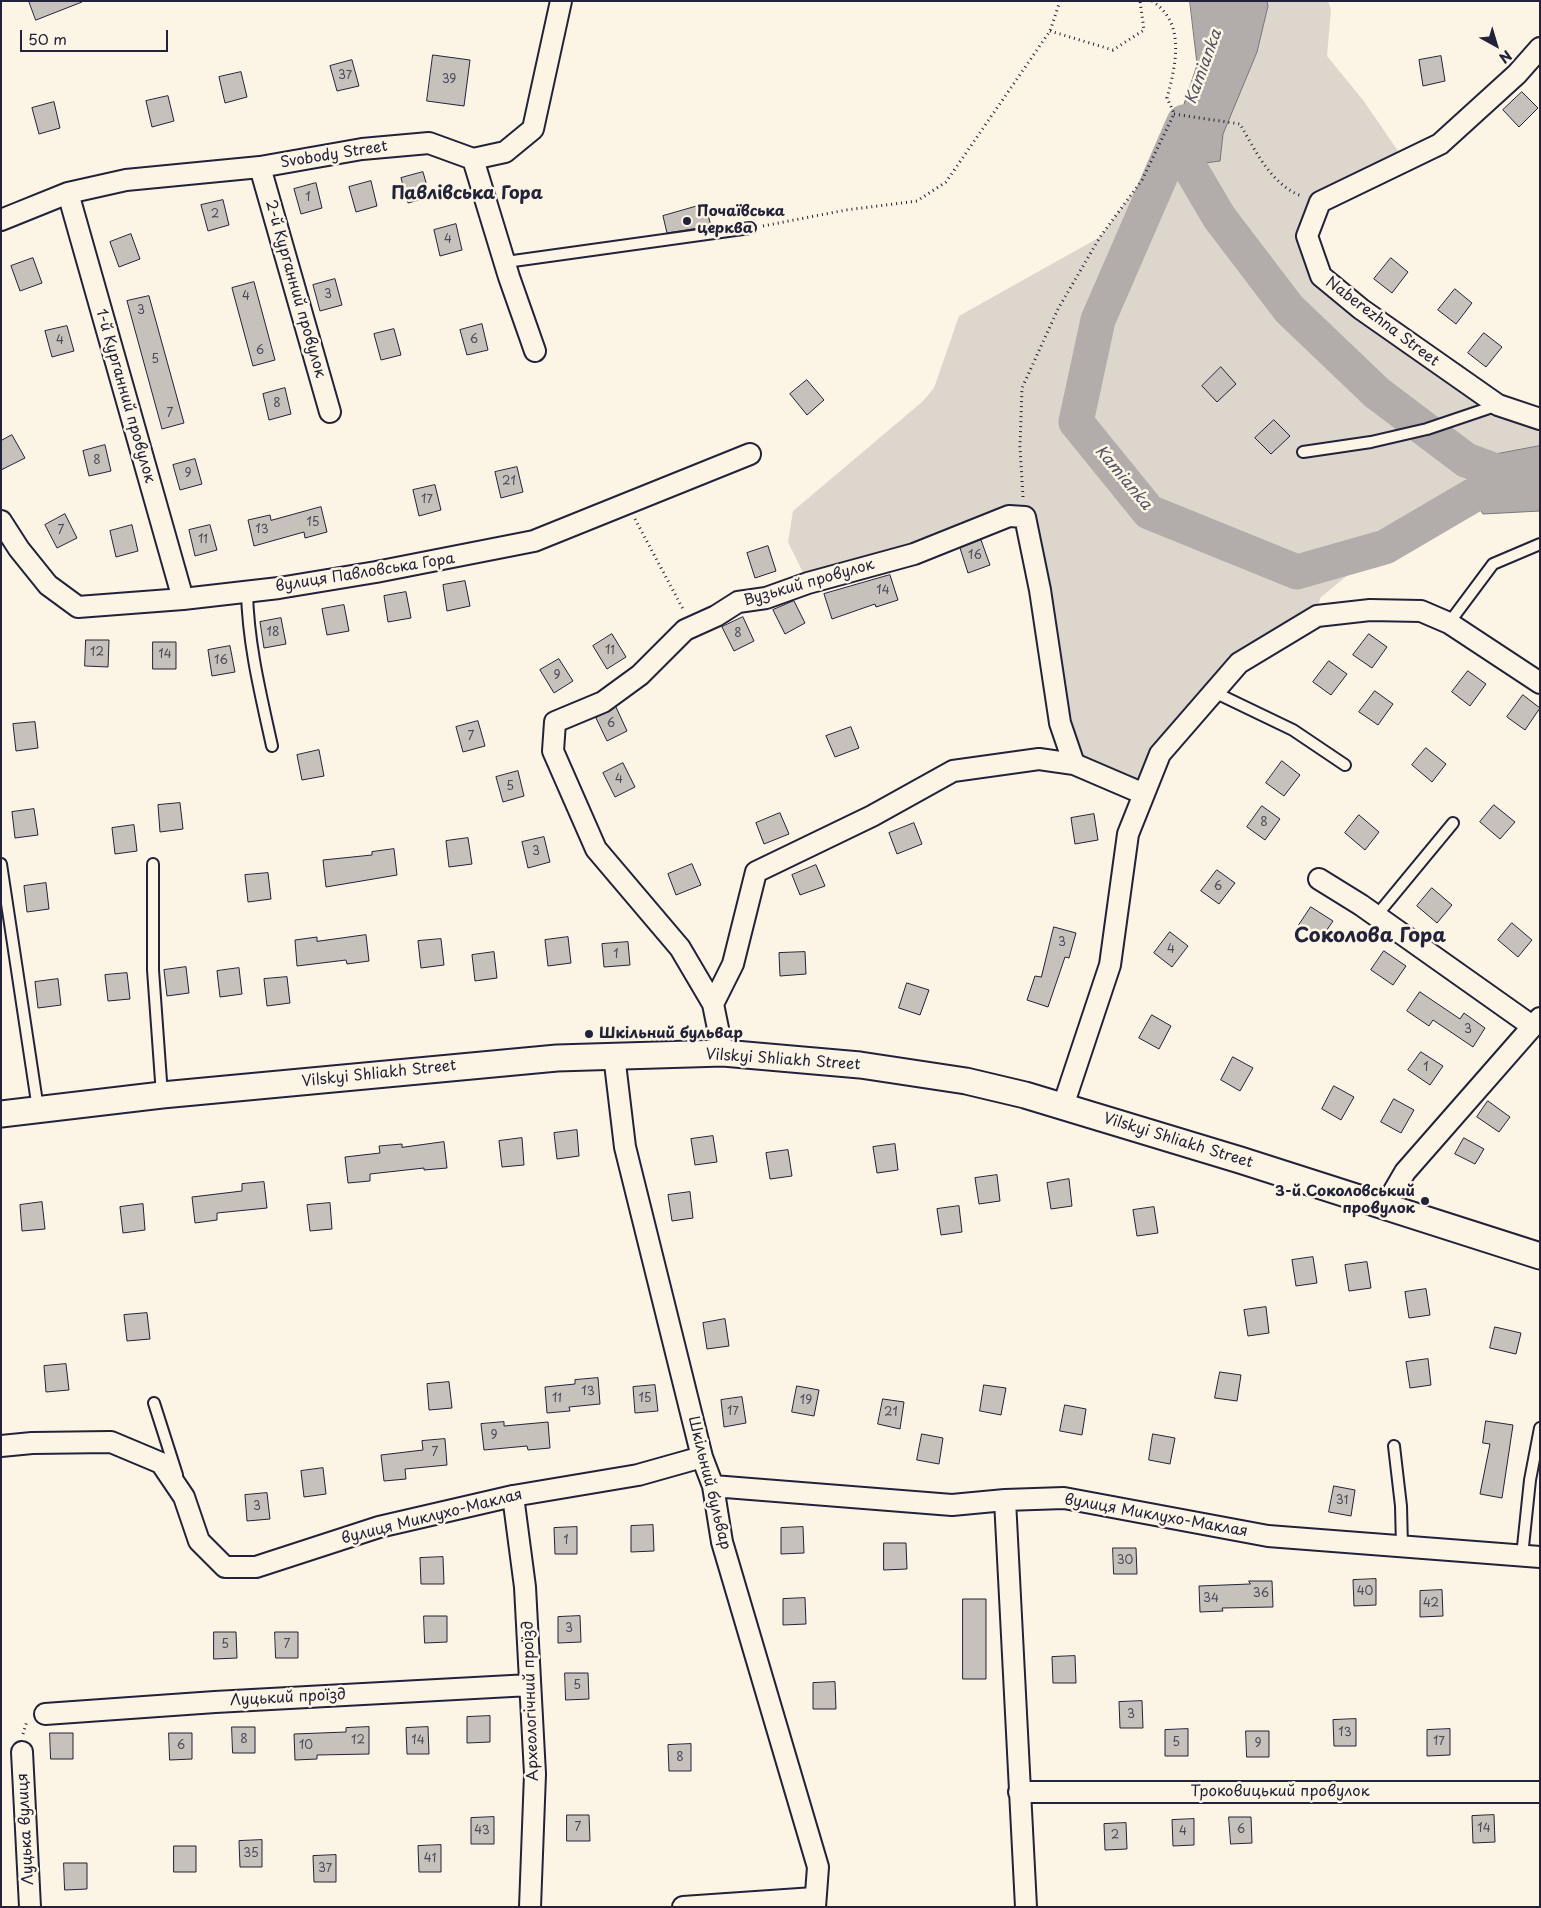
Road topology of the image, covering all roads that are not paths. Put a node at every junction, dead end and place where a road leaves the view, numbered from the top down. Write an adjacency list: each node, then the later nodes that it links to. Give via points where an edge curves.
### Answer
1 (561, 1): 3 (street, via 532,129 505,152)
2 (1540, 48): 10 (street, Naberezhna Street, via 1517,74 1440,144 1320,202 1308,236 1321,276 1361,309)
3 (473, 159): 4 (street, Svobody Street, via 429,143 362,149); 8 (street)
4 (260, 167): 5 (street, Svobody Street, via 126,180); 11 (street, 2-й Курганний провулок)
5 (68, 193): 6 (street, Svobody Street); 18 (street, 1-й Курганний провулок)
6 (1, 220)
7 (750, 228): 8 (lane)
8 (506, 262): 9 (street)
9 (536, 351)
10 (1498, 405): 12 (street, Naberezhna Street); 13 (lane, via 1427,429 1371,442)
11 (330, 412)
12 (1540, 419)
13 (1303, 452)
14 (750, 454): 17 (street, вулиця Павловська Гора, via 534,541 430,563)
15 (1, 521): 18 (street, вулиця Павловська Гора, via 18,549 48,585 78,607)
16 (1540, 544): 19 (lane, via 1493,564)
17 (247, 592): 18 (street, вулиця Павловська Гора); 22 (lane, via 247,612 259,686)
18 (183, 599)
19 (1449, 623): 20 (street); 21 (street, via 1421,611 1370,610 1317,616 1240,663)
20 (1540, 683)
21 (1214, 692): 24 (lane, via 1293,730); 25 (street, via 1160,754)
22 (272, 746)
23 (1074, 764): 25 (street); 31 (street, via 1039,759 953,771 872,816 756,872 733,964); 31 (street, Вузький провулок, via 1060,723 1040,590 1025,517 1009,516 914,554 766,598 738,602 685,630 640,675 603,702 554,722 553,751 596,848 680,948)
24 (1345, 765)
25 (1144, 794): 36 (street, via 1128,834 1110,966)
26 (1453, 824): 30 (lane)
27 (1, 864): 37 (lane)
28 (152, 864): 35 (lane, via 154,970)
29 (1319, 879): 30 (street)
30 (1377, 915): 32 (street)
31 (713, 1004): 33 (street, Вузький провулок)
32 (1536, 1022): 39 (street, via 1405,1172)
33 (723, 1053): 34 (street, Vilskyi Shliakh Street); 36 (street, Vilskyi Shliakh Street, via 927,1074)
34 (614, 1055): 35 (street, Vilskyi Shliakh Street, via 501,1062); 45 (street, Шкільний бульвар, via 625,1147)
35 (162, 1095): 37 (street, Vilskyi Shliakh Street)
36 (1063, 1106): 39 (street, Vilskyi Shliakh Street)
37 (38, 1110): 38 (street, Vilskyi Shliakh Street)
38 (1, 1114)
39 (1384, 1208): 40 (street, Vilskyi Shliakh Street)
40 (1540, 1256)
41 (154, 1403): 48 (lane)
42 (1540, 1428): 51 (lane, via 1530,1480)
43 (1, 1446): 48 (street, вулиця Миклухо-Маклая, via 111,1442 161,1463)
44 (1394, 1446): 50 (lane)
45 (702, 1457): 46 (street, Шкільний бульвар); 47 (street, вулиця Миклухо-Маклая, via 638,1475)
46 (713, 1486): 49 (street, вулиця Миклухо-Маклая, via 952,1505); 57 (street, Шкільний бульвар, via 722,1542 818,1867)
47 (513, 1496): 48 (street, вулиця Миклухо-Маклая, via 379,1527 256,1567 225,1567 199,1541); 52 (street, Археологічний проїзд, via 526,1587)
48 (184, 1497)
49 (1005, 1500): 50 (street, вулиця Миклухо-Маклая, via 1064,1498 1268,1536); 55 (street)
50 (1402, 1546): 51 (street, вулиця Миклухо-Маклая)
51 (1531, 1557)
52 (530, 1686): 53 (street, Луцький проїзд); 59 (street, Археологічний проїзд, via 535,1774)
53 (45, 1714)
54 (22, 1752): 58 (street, Луцька вулиця)
55 (1019, 1792): 56 (street, Троковицький провулок); 61 (street)
56 (1540, 1792)
57 (815, 1902): 60 (street)
58 (30, 1907)
59 (530, 1907)
60 (683, 1907)
61 (1026, 1907)

